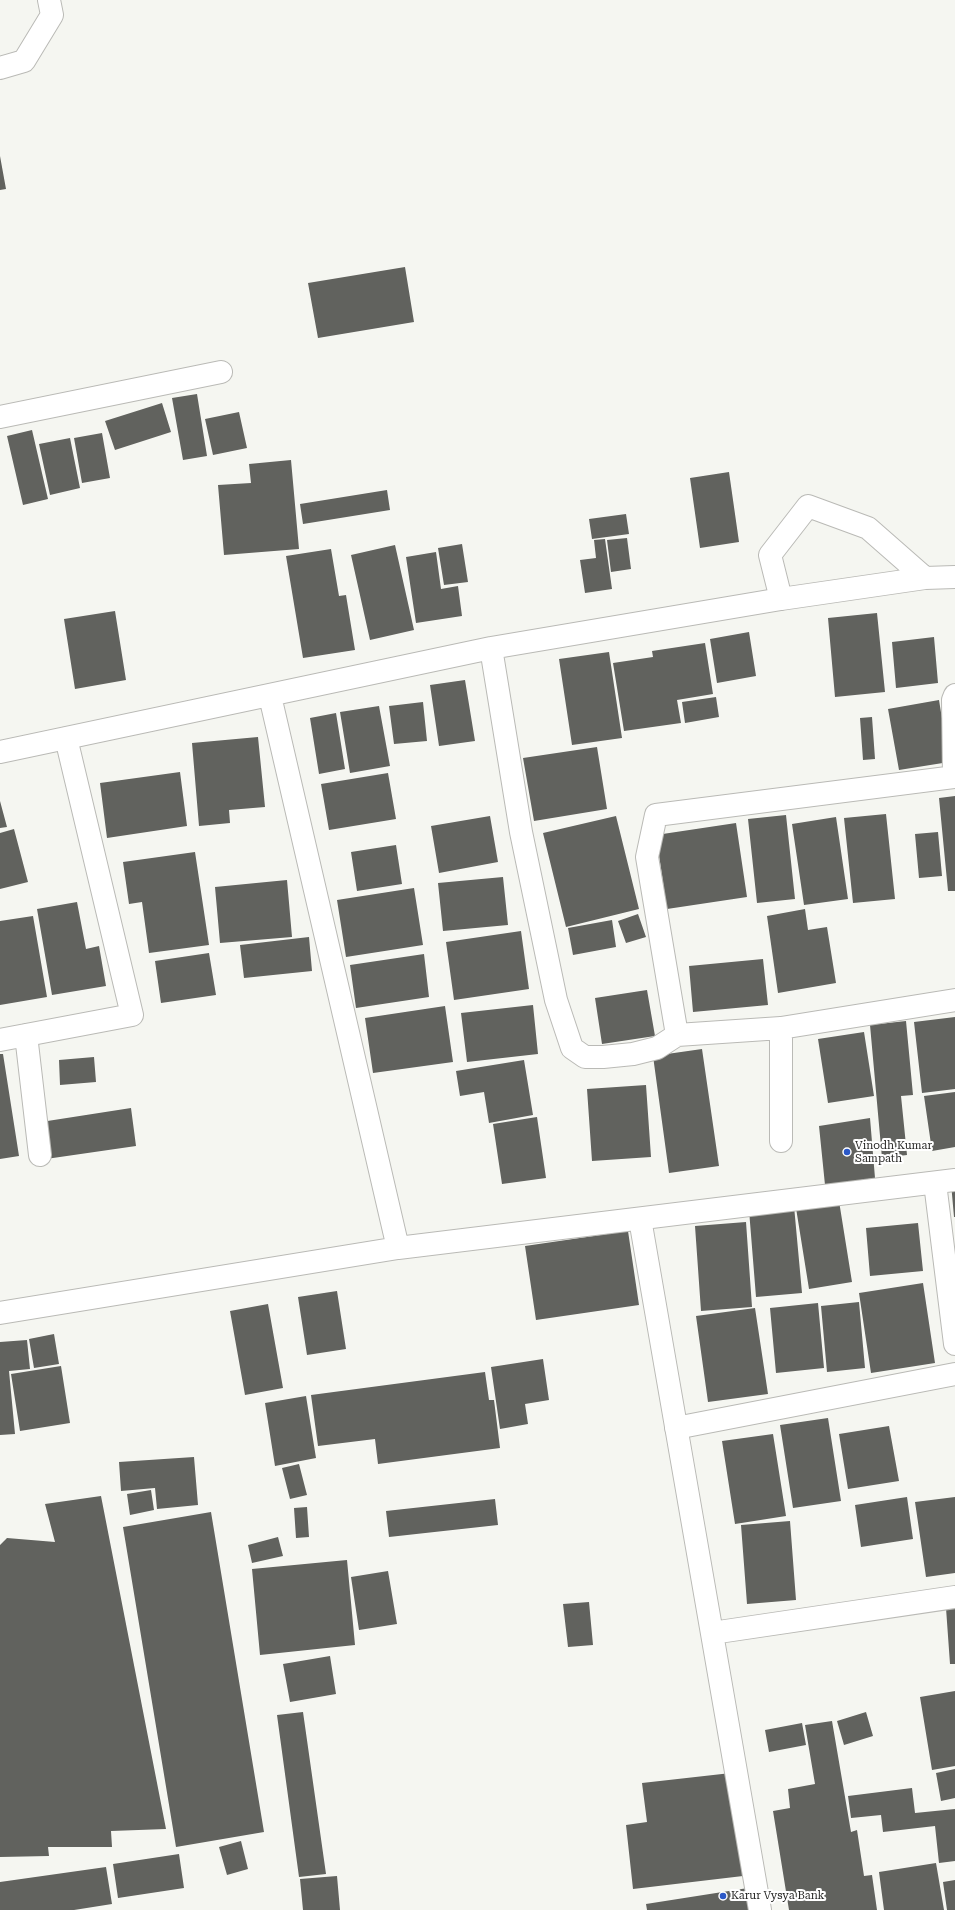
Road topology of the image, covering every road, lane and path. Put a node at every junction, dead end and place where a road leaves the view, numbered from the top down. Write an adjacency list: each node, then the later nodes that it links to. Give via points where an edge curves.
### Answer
1 (49, 0): 2 (street, via 52,15 24,61)
2 (0, 68)
3 (221, 372): 4 (street)
4 (0, 417)
5 (955, 577): 6 (street)
6 (925, 578): 7 (street); 7 (street, via 868,528 808,506 770,555)
7 (781, 599): 8 (street)
8 (490, 648): 10 (street); 17 (street, via 521,832 552,985 572,1048 585,1057 618,1056 657,1048)
9 (955, 694): 13 (street)
10 (270, 696): 11 (street); 23 (street)
11 (66, 738): 12 (street); 16 (street, via 132,1015)
12 (0, 752)
13 (955, 777): 17 (street, via 656,815 647,857)
14 (955, 1000): 15 (street)
15 (780, 1028): 17 (street); 19 (street)
16 (26, 1035): 18 (street); 20 (street)
17 (677, 1035)
18 (0, 1040)
19 (782, 1141)
20 (40, 1155)
21 (945, 1182): 22 (street); 25 (street)
22 (640, 1219): 23 (street); 27 (street)
23 (398, 1248): 24 (street)
24 (0, 1313)
25 (955, 1344)
26 (955, 1374): 27 (street)
27 (676, 1428): 29 (street)
28 (955, 1597): 29 (street)
29 (712, 1633): 30 (street)
30 (760, 1910)

